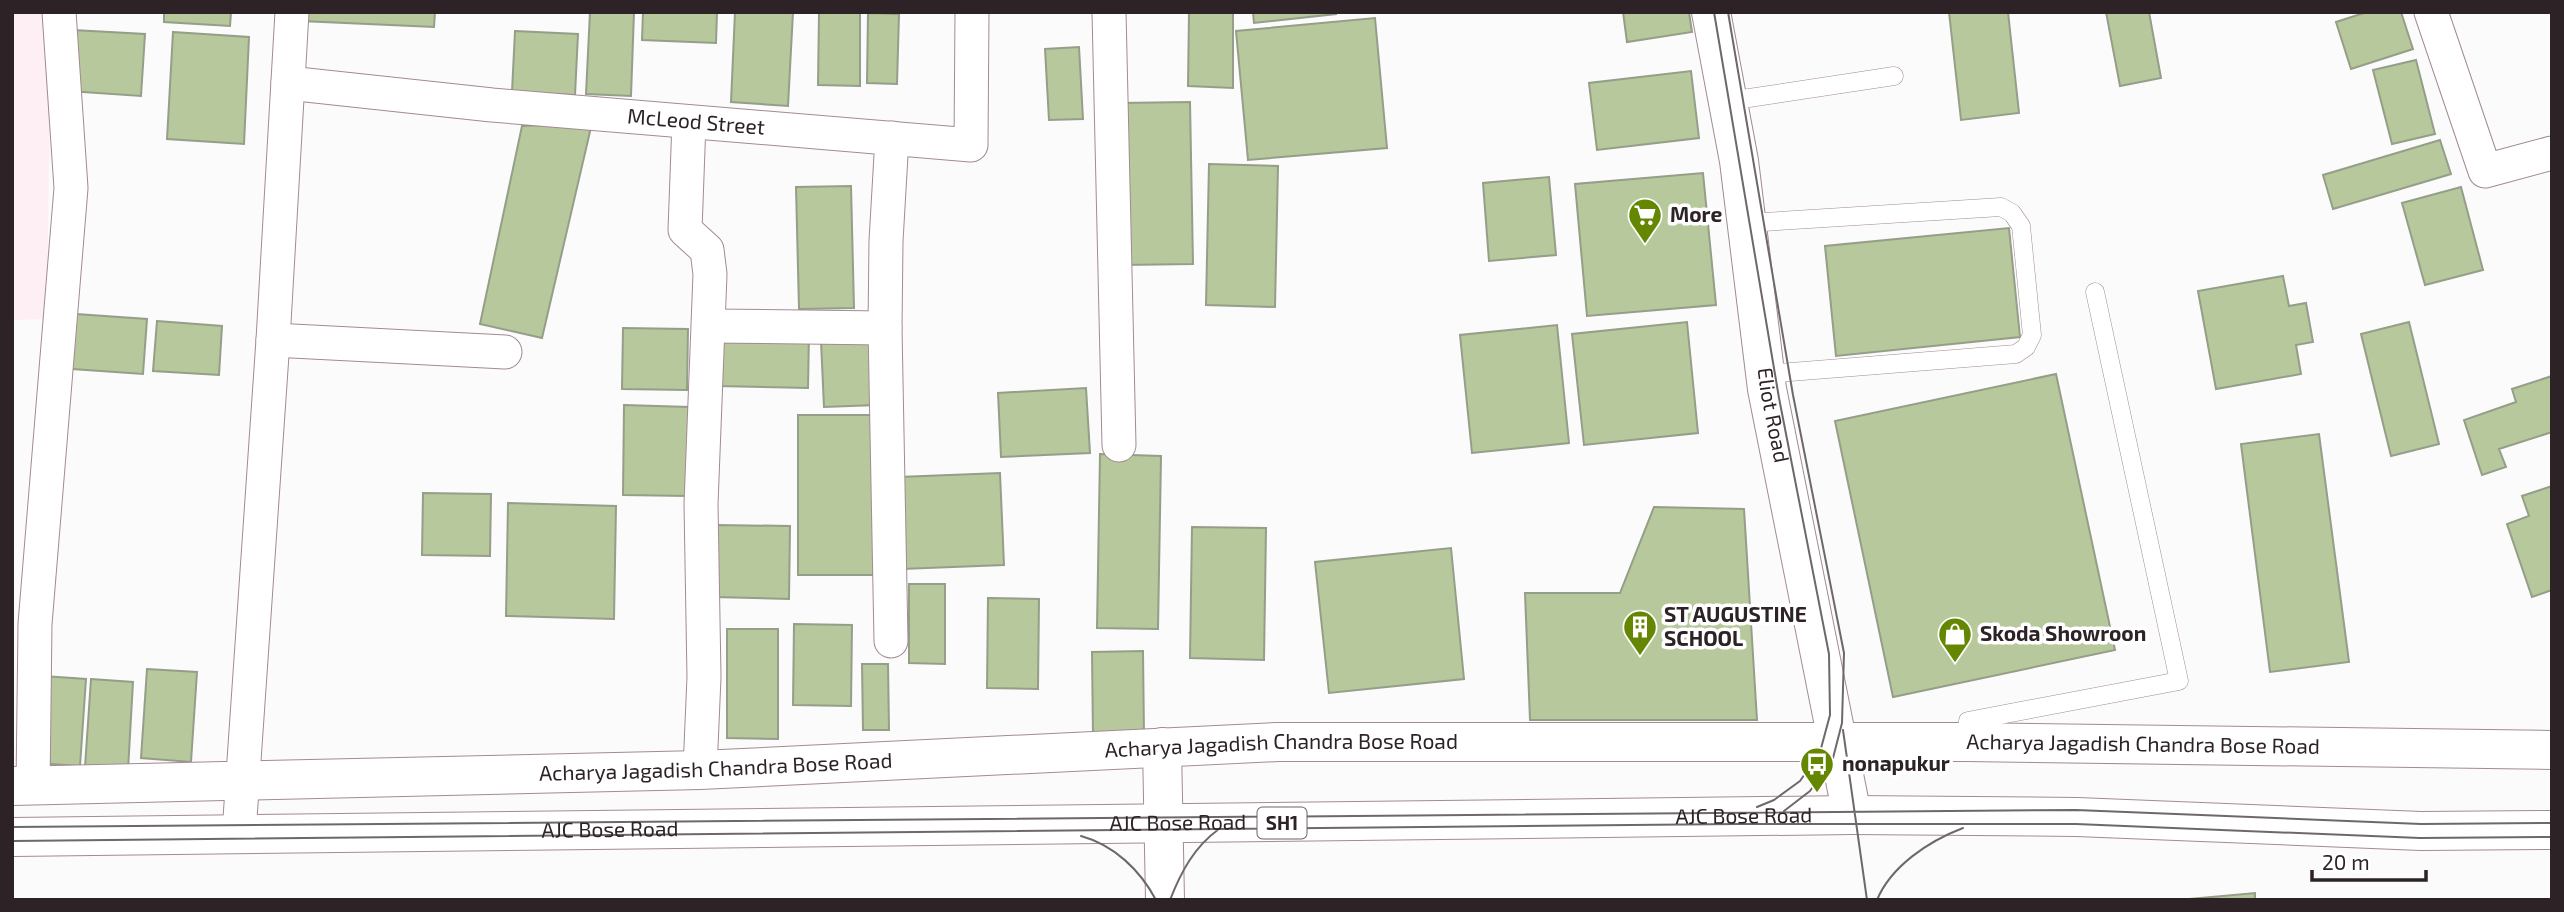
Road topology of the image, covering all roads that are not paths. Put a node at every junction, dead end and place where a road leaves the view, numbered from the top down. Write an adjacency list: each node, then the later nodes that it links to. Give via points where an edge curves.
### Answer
1 (59, 12): 28 (street, via 71,188)
2 (292, 12): 8 (street)
3 (972, 12): 11 (street, McLeod Street, via 971,145)
4 (1109, 12): 20 (street)
5 (1711, 12): 9 (main road, Eliot Road)
6 (2431, 12): 12 (street, via 2485,171)
7 (1894, 76): 9 (lane)
8 (288, 83): 10 (street, McLeod Street); 17 (street)
9 (1729, 101): 13 (main road, Eliot Road)
10 (689, 122): 11 (street, McLeod Street); 15 (street, via 685,230 707,250)
11 (892, 138): 16 (street)
12 (2552, 153)
13 (1747, 223): 19 (main road, Eliot Road); 19 (lane, via 2001,207 2021,226 2032,335 2026,347 2015,354)
14 (2095, 292): 23 (lane, via 2179,681 1968,721)
15 (709, 326): 16 (street); 26 (street, via 701,504 704,677)
16 (885, 328): 21 (street)
17 (273, 340): 18 (street); 27 (street)
18 (505, 352)
19 (1766, 374): 22 (main road, Eliot Road)
20 (1119, 445)
21 (891, 641)
22 (1837, 742): 23 (main road, Acharya Jagadish Chandra Bose Road); 24 (main road, Acharya Jagadish Chandra Bose Road, via 1278,742); 29 (main road, Eliot Road)
23 (1966, 742): 25 (main road, Acharya Jagadish Chandra Bose Road)
24 (1162, 747): 26 (main road, Acharya Jagadish Chandra Bose Road); 30 (main road)
25 (2552, 750)
26 (700, 770): 27 (main road, Acharya Jagadish Chandra Bose Road)
27 (243, 783): 28 (main road, Acharya Jagadish Chandra Bose Road); 32 (street)
28 (22, 787)
29 (1852, 816): 30 (main road, AJC Bose Road / SH1); 31 (main road, AJC Bose Road / SH1, via 2077,817 2421,831)
30 (1165, 824): 32 (main road, AJC Bose Road / SH1); 34 (main road)
31 (2552, 830)
32 (239, 833): 33 (main road, AJC Bose Road / SH1)
33 (12, 837)
34 (1165, 900)

